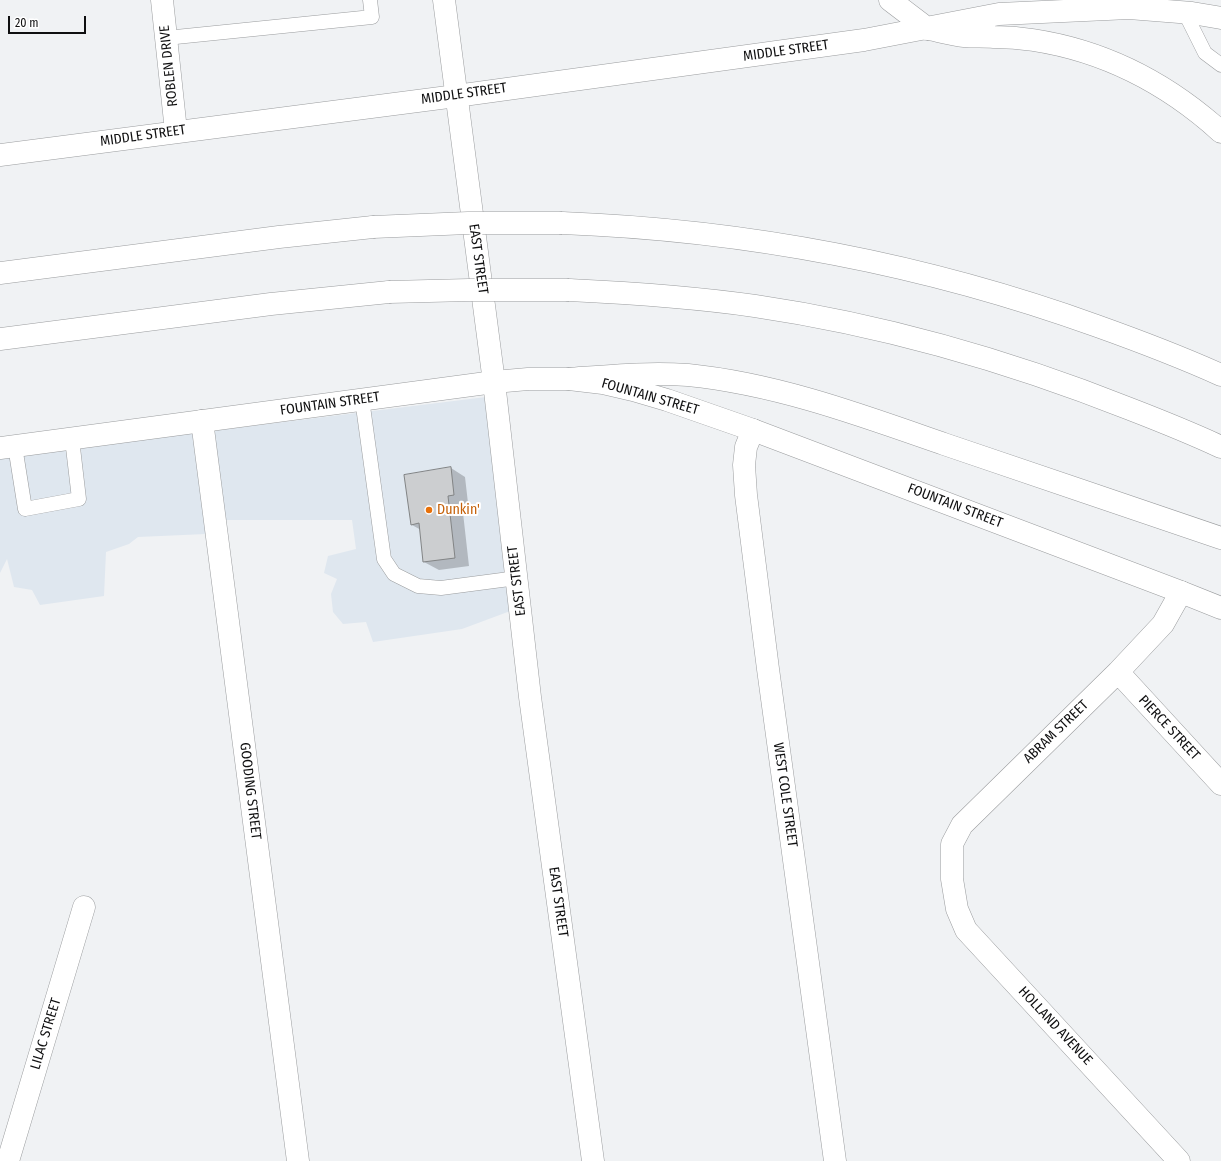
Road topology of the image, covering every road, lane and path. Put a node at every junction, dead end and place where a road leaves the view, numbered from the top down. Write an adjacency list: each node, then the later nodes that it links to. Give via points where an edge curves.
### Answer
1 (162, 0): 9 (main road, ROBLEN DRIVE)
2 (370, 0): 9 (lane, via 372,17)
3 (444, 0): 11 (main road, EAST STREET)
4 (890, 0): 8 (main road)
5 (1001, 7): 6 (main road, MIDDLE STREET, via 1129,8); 8 (main road, MIDDLE STREET)
6 (1185, 12): 7 (main road, MIDDLE STREET); 10 (lane, via 1205,53)
7 (1221, 18)
8 (928, 28): 11 (main road, MIDDLE STREET, via 864,40); 13 (main road, via 964,36 1035,40 1100,58 1135,72 1169,91)
9 (166, 38): 12 (main road, ROBLEN DRIVE)
10 (1221, 65)
11 (456, 96): 12 (main road, MIDDLE STREET); 19 (main road, EAST STREET)
12 (176, 131): 14 (main road, MIDDLE STREET)
13 (1221, 132)
14 (0, 155)
15 (0, 273): 17 (main road, bridge, via 373,227 468,223 623,226 706,234 800,248 954,281 1121,335)
16 (0, 339): 25 (main road, bridge, via 271,304 389,292 569,290 662,295 754,306 847,322 984,357 1073,387)
17 (1221, 375)
18 (569, 379): 19 (main road, FOUNTAIN STREET); 22 (main road, FOUNTAIN STREET, via 633,390); 26 (main road, via 686,375 780,391 858,414)
19 (494, 382): 20 (main road, FOUNTAIN STREET); 27 (main road, EAST STREET)
20 (362, 399): 21 (main road, FOUNTAIN STREET); 27 (lane, via 384,559 394,574 418,586 441,588)
21 (202, 421): 23 (main road, FOUNTAIN STREET); 35 (main road, GOODING STREET)
22 (753, 430): 28 (main road, FOUNTAIN STREET); 37 (main road, WEST COLE STREET, via 746,447 744,465 746,495)
23 (72, 438): 24 (main road, FOUNTAIN STREET); 24 (lane, via 78,499 25,509)
24 (7, 447)
25 (1221, 447)
26 (1221, 538)
27 (517, 578): 36 (main road, EAST STREET, via 530,697)
28 (1180, 592): 29 (main road, FOUNTAIN STREET); 30 (main road, ABRAM STREET, via 1163,624)
29 (1221, 608)
30 (1118, 672): 31 (main road, PIERCE STREET); 32 (main road, ABRAM STREET, via 962,825 952,844)
31 (1221, 784)
32 (952, 879): 38 (main road, HOLLAND AVENUE, via 957,909 966,930)
33 (84, 907): 34 (main road, LILAC STREET)
34 (8, 1161)
35 (298, 1161)
36 (593, 1161)
37 (835, 1161)
38 (1179, 1161)

